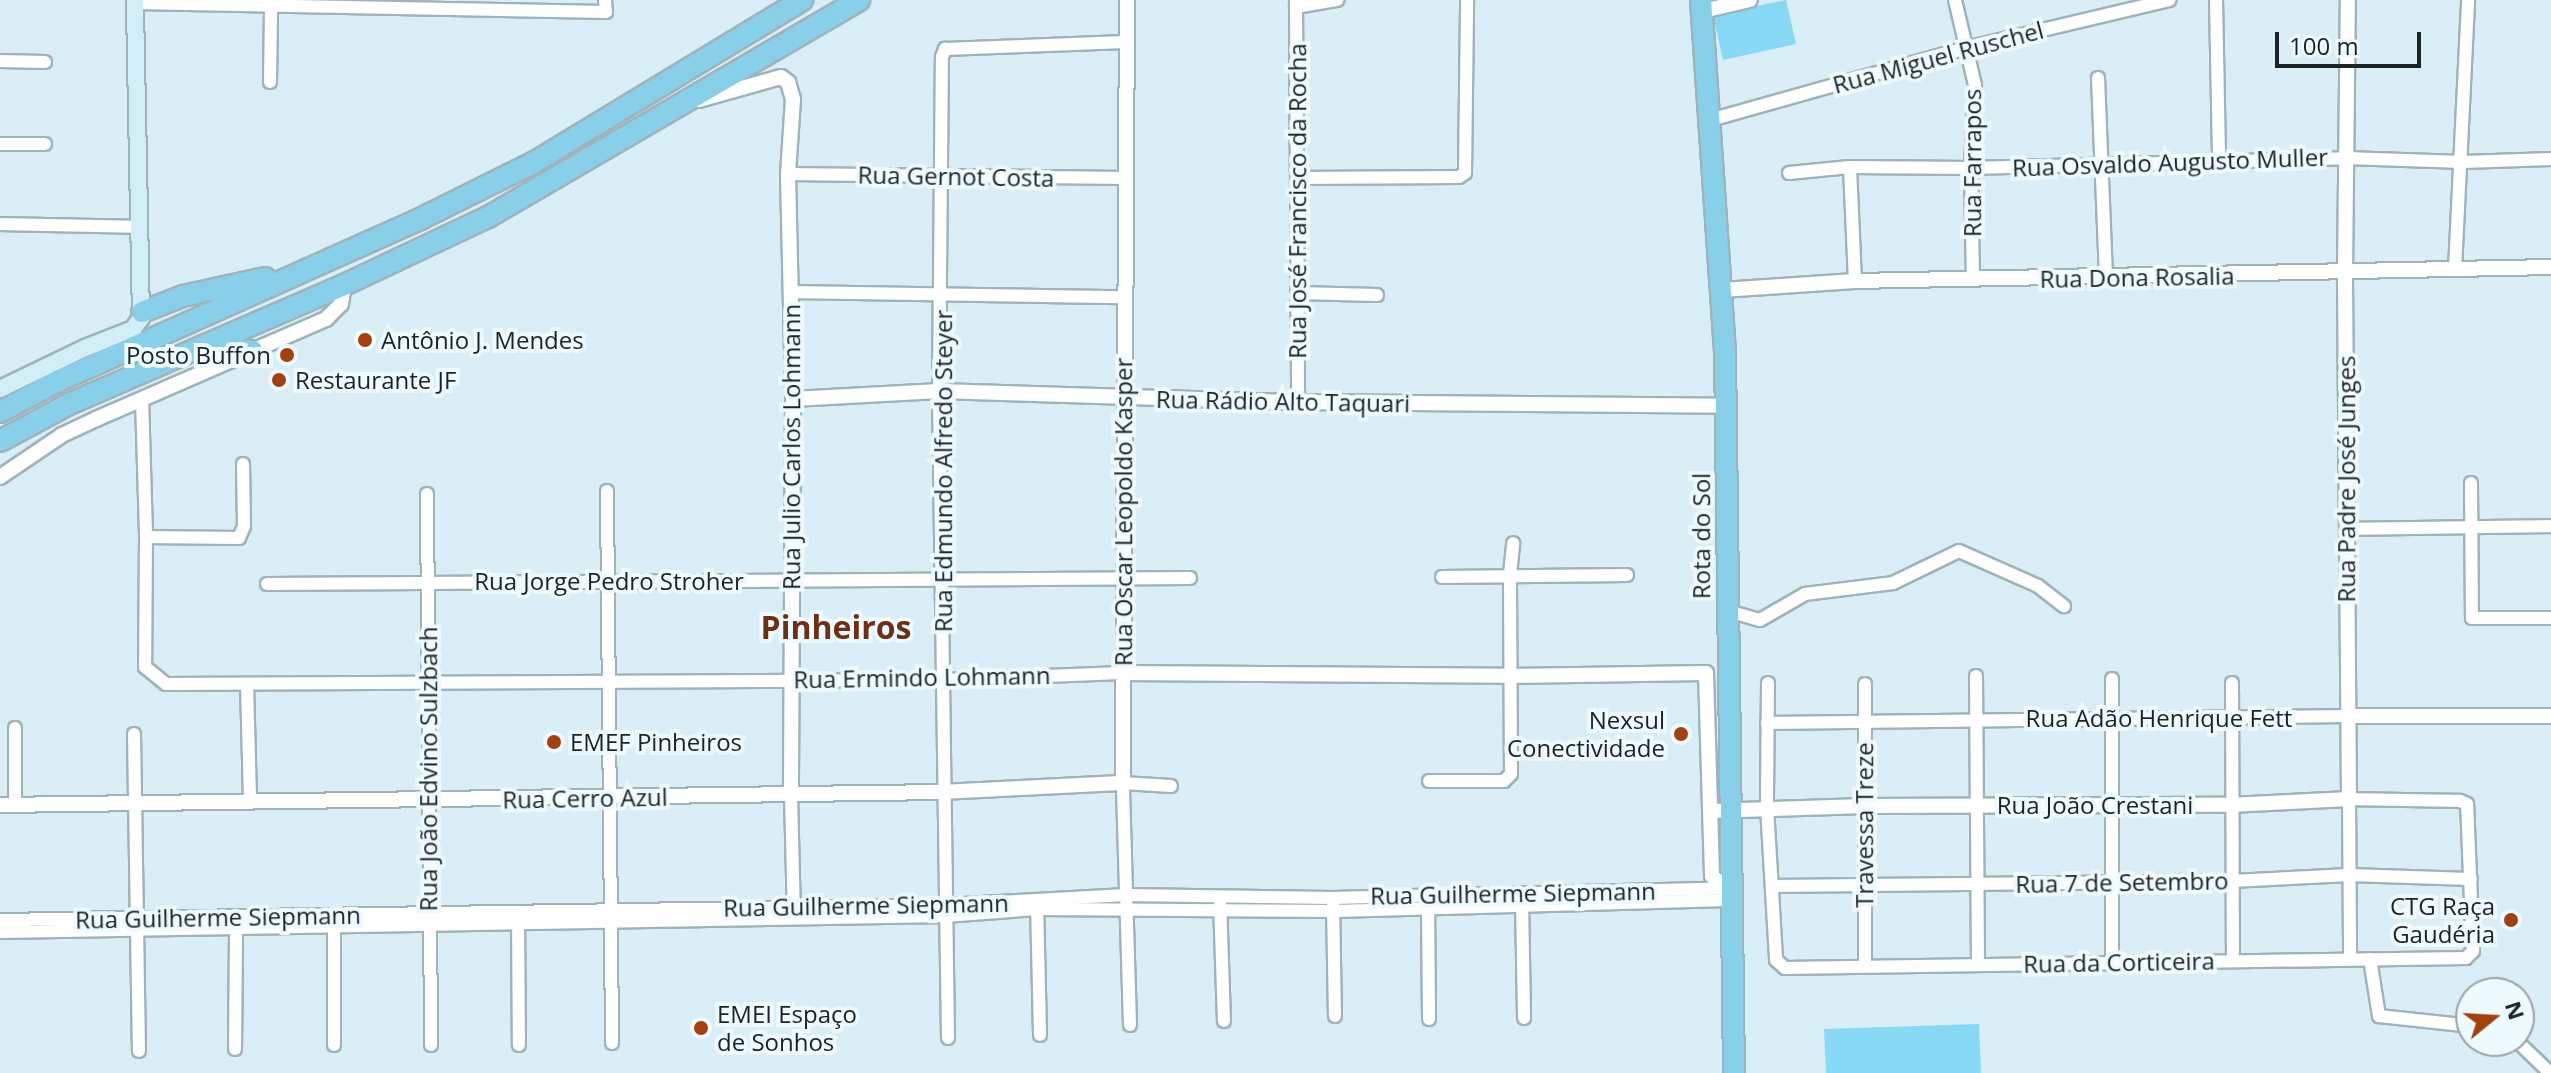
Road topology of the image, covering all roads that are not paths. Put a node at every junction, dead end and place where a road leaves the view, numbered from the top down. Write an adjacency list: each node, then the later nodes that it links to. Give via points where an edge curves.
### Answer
1 (802, 0): 42 (highway, via 533,163)
2 (859, 0): 23 (highway)
3 (1127, 0): 17 (street, Rua Oscar Leopoldo Kasper)
4 (1337, 0): 13 (street)
5 (1467, 0): 38 (street, via 1465,173)
6 (1750, 0): 16 (street)
7 (1955, 0): 18 (street, Rua Farrapos)
8 (2169, 0): 18 (street, Rua Miguel Ruschel)
9 (2216, 0): 29 (street)
10 (2348, 0): 27 (street, Rua Padre José Junges)
11 (2468, 0): 30 (street)
12 (135, 1): 14 (street); 40 (main road)
13 (1296, 4): 38 (street, Rua José Francisco da Rocha)
14 (271, 6): 15 (street); 22 (street)
15 (606, 6)
16 (1702, 6): 24 (highway, Rota do Sol)
17 (1125, 42): 36 (street, Rua Edmundo Alfredo Steyer, via 945,49); 37 (street, Rua Oscar Leopoldo Kasper)
18 (1966, 48): 24 (street, Rua Miguel Ruschel); 33 (street, Rua Farrapos, via 1975,85)
19 (0, 61): 20 (street)
20 (45, 62)
21 (2098, 78): 31 (street)
22 (270, 82)
23 (687, 103): 35 (street, Rua Julio Carlos Lohmann, via 781,77 793,99); 48 (highway, via 502,210)
24 (1710, 120): 50 (highway, Rota do Sol)
25 (0, 144): 26 (street)
26 (45, 144)
27 (2347, 158): 29 (street, Rua Osvaldo Augusto Muller); 30 (street, Rua Osvaldo Augusto Muller); 44 (street, Rua Padre José Junges)
28 (2551, 159): 30 (street, Rua Osvaldo Augusto Muller)
29 (2219, 161): 31 (street, Rua Osvaldo Augusto Muller)
30 (2463, 162): 43 (street)
31 (2102, 165): 33 (street, Rua Osvaldo Augusto Muller); 45 (street)
32 (1850, 167): 33 (street, Rua Osvaldo Augusto Muller); 34 (street, Rua Osvaldo Augusto Muller); 47 (street)
33 (1971, 168): 46 (street, Rua Farrapos)
34 (1789, 173)
35 (788, 174): 36 (street, Rua Gernot Costa); 51 (street, Rua Julio Carlos Lohmann)
36 (942, 177): 37 (street, Rua Gernot Costa); 52 (street, Rua Edmundo Alfredo Steyer)
37 (1124, 178): 55 (street, Rua Oscar Leopoldo Kasper)
38 (1298, 178): 53 (street, Rua José Francisco da Rocha)
39 (0, 224): 40 (street)
40 (139, 227): 49 (main road)
41 (2551, 267): 43 (street, Rua Dona Rosalia)
42 (308, 269): 56 (highway); 68 (highway)
43 (2455, 269): 44 (street, Rua Dona Rosalia)
44 (2345, 273): 45 (street, Rua Dona Rosalia); 77 (street, Rua Padre José Junges)
45 (2106, 278): 46 (street, Rua Dona Rosalia)
46 (1973, 279): 47 (street, Rua Dona Rosalia)
47 (1855, 281): 50 (street, Rua Dona Rosalia)
48 (344, 285): 58 (highway); 59 (street, via 341,304 326,319)
49 (142, 286): 56 (main road); 57 (main road)
50 (1722, 290): 67 (highway, Rota do Sol)
51 (790, 292): 52 (street); 65 (street, Rua Julio Carlos Lohmann)
52 (942, 293): 55 (street); 62 (street, Rua Edmundo Alfredo Steyer)
53 (1298, 293): 54 (street); 66 (street, Rua José Francisco da Rocha)
54 (1377, 295)
55 (1123, 297): 63 (street, Rua Oscar Leopoldo Kasper)
56 (170, 300): 57 (highway)
57 (142, 312): 60 (main road); 61 (main road, via 133,329)
58 (198, 347): 59 (highway); 69 (highway)
59 (253, 351): 64 (street)
60 (0, 383)
61 (0, 389)
62 (939, 391): 63 (street, Rua Rádio Alto Taquari); 65 (street, Rua Rádio Alto Taquari); 82 (street, Rua Edmundo Alfredo Steyer)
63 (1123, 397): 66 (street, Rua Rádio Alto Taquari); 84 (street, Rua Oscar Leopoldo Kasper)
64 (142, 399): 71 (street, via 62,435); 78 (street)
65 (793, 399): 86 (street, Rua Julio Carlos Lohmann)
66 (1298, 402): 67 (street, Rua Rádio Alto Taquari)
67 (1727, 406): 91 (highway, Rota do Sol)
68 (0, 412)
69 (0, 441)
70 (243, 464): 78 (street, via 244,526 239,538)
71 (0, 477)
72 (2471, 483): 76 (street)
73 (607, 491): 88 (street)
74 (427, 494): 87 (street, Rua João Edvino Sulzbach)
75 (2551, 526): 76 (street)
76 (2471, 528): 77 (street); 92 (street, via 2472,618)
77 (2347, 529): 107 (street, Rua Padre José Junges)
78 (146, 537): 105 (street, Rua Ermindo Lohmann, via 145,667 166,684)
79 (1513, 543): 80 (street)
80 (1510, 574): 81 (street); 83 (street); 96 (street)
81 (1627, 575)
82 (941, 577): 84 (street, Rua Jorge Pedro Stroher); 86 (street, Rua Jorge Pedro Stroher); 102 (street, Rua Edmundo Alfredo Steyer)
83 (1442, 577)
84 (1122, 578): 85 (street, Rua Jorge Pedro Stroher); 94 (street, Rua Oscar Leopoldo Kasper)
85 (1190, 578)
86 (792, 580): 88 (street, Rua Jorge Pedro Stroher); 101 (street, Rua Julio Carlos Lohmann)
87 (427, 582): 88 (street, Rua Jorge Pedro Stroher); 89 (street, Rua Jorge Pedro Stroher); 99 (street, Rua João Edvino Sulzbach)
88 (607, 582): 100 (street)
89 (267, 584)
90 (2064, 606): 91 (street, via 2038,586 1959,551 1893,583 1805,594 1760,620)
91 (1728, 611): 93 (highway, Rota do Sol)
92 (2551, 618)
93 (1727, 655): 95 (street); 132 (highway, Rota do Sol)
94 (1122, 673): 96 (street, Rua Ermindo Lohmann); 102 (street, Rua Ermindo Lohmann); 117 (street, Rua Oscar Leopoldo Kasper)
95 (1706, 673): 96 (street, Rua Ermindo Lohmann); 132 (street)
96 (1510, 676): 116 (street, via 1511,774 1504,781)
97 (1976, 676): 111 (street)
98 (2112, 679): 109 (street)
99 (429, 680): 100 (street, Rua Ermindo Lohmann); 105 (street, Rua Ermindo Lohmann); 123 (street, Rua João Edvino Sulzbach)
100 (607, 680): 101 (street, Rua Ermindo Lohmann); 121 (street)
101 (791, 680): 102 (street, Rua Ermindo Lohmann); 120 (street, Rua Julio Carlos Lohmann)
102 (945, 680): 119 (street, Rua Edmundo Alfredo Steyer)
103 (1768, 683): 113 (street)
104 (2232, 683): 110 (street)
105 (247, 684): 124 (street)
106 (1865, 684): 112 (street, Travessa Treze)
107 (2348, 716): 108 (street, Rua Adão Henrique Fett); 110 (street, Rua Adão Henrique Fett); 122 (street, Rua Padre José Junges)
108 (2551, 716)
109 (2113, 718): 110 (street, Rua Adão Henrique Fett); 111 (street, Rua Adão Henrique Fett); 127 (street)
110 (2233, 718): 128 (street)
111 (1977, 719): 112 (street, Rua Adão Henrique Fett); 130 (street)
112 (1863, 722): 113 (street, Rua Adão Henrique Fett); 129 (street, Travessa Treze)
113 (1767, 723): 131 (street)
114 (15, 728): 126 (street)
115 (134, 734): 125 (street)
116 (1429, 781)
117 (1123, 783): 118 (street, Rua Cerro Azul); 119 (street, Rua Cerro Azul); 145 (street, Rua Oscar Leopoldo Kasper)
118 (1171, 786)
119 (943, 792): 120 (street, Rua Cerro Azul); 149 (street, Rua Edmundo Alfredo Steyer)
120 (791, 795): 121 (street, Rua Cerro Azul); 150 (street, Rua Julio Carlos Lohmann)
121 (609, 798): 123 (street, Rua Cerro Azul); 151 (street)
122 (2349, 799): 128 (street, Rua João Crestani); 133 (street, Rua Padre José Junges); 134 (street, Rua João Crestani, via 2460,801 2470,810)
123 (428, 800): 124 (street, Rua Cerro Azul); 153 (street, Rua João Edvino Sulzbach)
124 (250, 802): 125 (street, Rua Cerro Azul)
125 (134, 803): 126 (street, Rua Cerro Azul); 157 (street)
126 (8, 805)
127 (2113, 805): 128 (street, Rua João Crestani); 130 (street, Rua João Crestani); 136 (street)
128 (2230, 805): 135 (street)
129 (1864, 806): 130 (street, Rua João Crestani); 131 (street, Rua João Crestani); 139 (street, Travessa Treze)
130 (1979, 806): 137 (street)
131 (1767, 807): 132 (street, Rua João Crestani); 138 (street)
132 (1720, 811): 140 (highway, Rota do Sol)
133 (2349, 875): 134 (street, Rua 7 de Setembro); 135 (street, Rua 7 de Setembro); 160 (street, Rua Padre José Junges)
134 (2471, 879): 161 (street, Rua da Corticeira, via 2473,951 2466,958)
135 (2231, 881): 136 (street, Rua 7 de Setembro); 159 (street)
136 (2113, 883): 137 (street, Rua 7 de Setembro); 162 (street)
137 (1978, 885): 139 (street, Rua 7 de Setembro); 163 (street)
138 (1772, 886): 139 (street, Rua 7 de Setembro); 164 (street, Rua da Corticeira, via 1776,960 1785,968)
139 (1864, 886): 164 (street, Travessa Treze)
140 (1723, 890): 142 (street, Rua Guilherme Siepmann); 180 (highway, Rota do Sol)
141 (1275, 895): 143 (street, Rua Guilherme Siepmann); 147 (street, Rua Guilherme Siepmann); 148 (street)
142 (1522, 899): 144 (street, Rua Guilherme Siepmann); 166 (street)
143 (1220, 901): 145 (street, Rua Guilherme Siepmann); 148 (street, Rua Guilherme Siepmann); 168 (street)
144 (1428, 901): 147 (street, Rua Guilherme Siepmann); 167 (street)
145 (1126, 902): 146 (street, Rua Guilherme Siepmann); 170 (street, Rua Oscar Leopoldo Kasper)
146 (1037, 904): 149 (street, Rua Guilherme Siepmann); 171 (street)
147 (1333, 904): 148 (street, Rua Guilherme Siepmann); 165 (street)
148 (1275, 910)
149 (945, 911): 150 (street, Rua Guilherme Siepmann); 172 (street, Rua Edmundo Alfredo Steyer)
150 (794, 913): 151 (street, Rua Guilherme Siepmann)
151 (612, 915): 152 (street, Rua Guilherme Siepmann); 173 (street)
152 (518, 917): 153 (street, Rua Guilherme Siepmann); 176 (street)
153 (429, 919): 155 (street, Rua Guilherme Siepmann); 175 (street, Rua João Edvino Sulzbach)
154 (0, 920): 157 (street, Rua Guilherme Siepmann)
155 (334, 920): 156 (street, Rua Guilherme Siepmann); 174 (street)
156 (236, 922): 157 (street, Rua Guilherme Siepmann); 177 (street)
157 (135, 924): 158 (street, Rua Guilherme Siepmann); 178 (street)
158 (0, 932)
159 (2233, 959): 160 (street, Rua da Corticeira); 162 (street, Rua da Corticeira)
160 (2350, 959): 161 (street, Rua da Corticeira)
161 (2370, 959): 169 (street, via 2379,1016)
162 (2112, 963): 163 (street, Rua da Corticeira)
163 (1978, 965): 164 (street, Rua da Corticeira)
164 (1865, 966)
165 (1335, 1016)
166 (1524, 1018)
167 (1429, 1019)
168 (1224, 1021)
169 (2455, 1024)
170 (1130, 1025)
171 (1040, 1035)
172 (948, 1038)
173 (612, 1043)
174 (334, 1045)
175 (431, 1045)
176 (519, 1045)
177 (235, 1049)
178 (139, 1051)
179 (2534, 1057): 181 (street)
180 (1734, 1073)
181 (2550, 1073)

